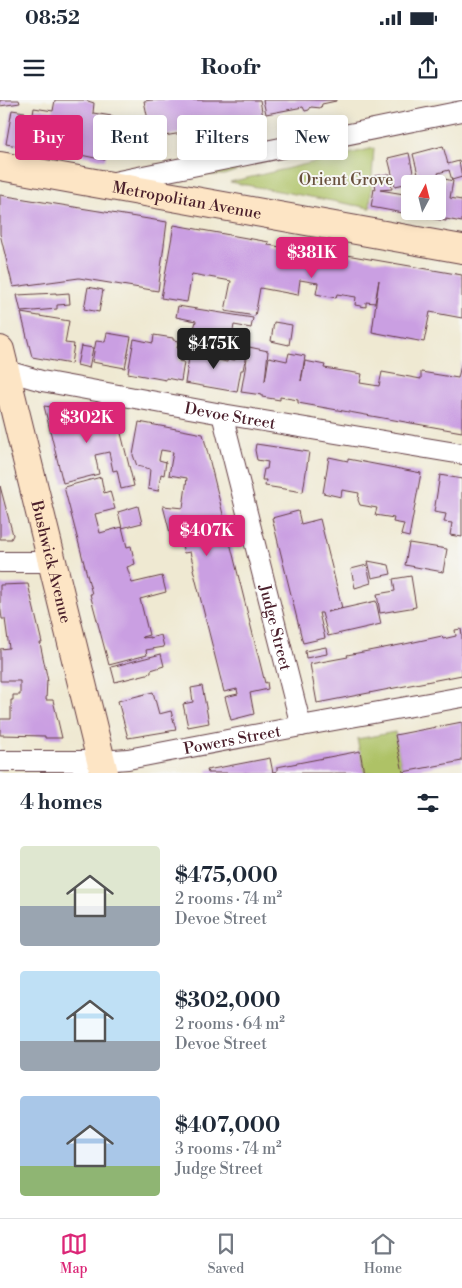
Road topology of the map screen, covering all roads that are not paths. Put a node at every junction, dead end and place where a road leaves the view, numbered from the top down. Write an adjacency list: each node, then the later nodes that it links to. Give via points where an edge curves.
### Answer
1 (462, 111): 3 (street)
2 (0, 166): 3 (main road, Metropolitan Avenue)
3 (103, 184): 4 (main road, Metropolitan Avenue)
4 (462, 249)
5 (2, 363): 6 (street, Devoe Street, via 42,381); 9 (main road, Bushwick Avenue)
6 (222, 414): 7 (street, Devoe Street); 11 (street, Judge Street)
7 (462, 454)
8 (0, 562): 9 (street)
9 (51, 562): 13 (main road, Bushwick Avenue)
10 (462, 697): 11 (street, Powers Street)
11 (301, 726): 13 (street, Powers Street, via 128,758)
12 (0, 761): 13 (street, Powers Street)
13 (102, 767)

